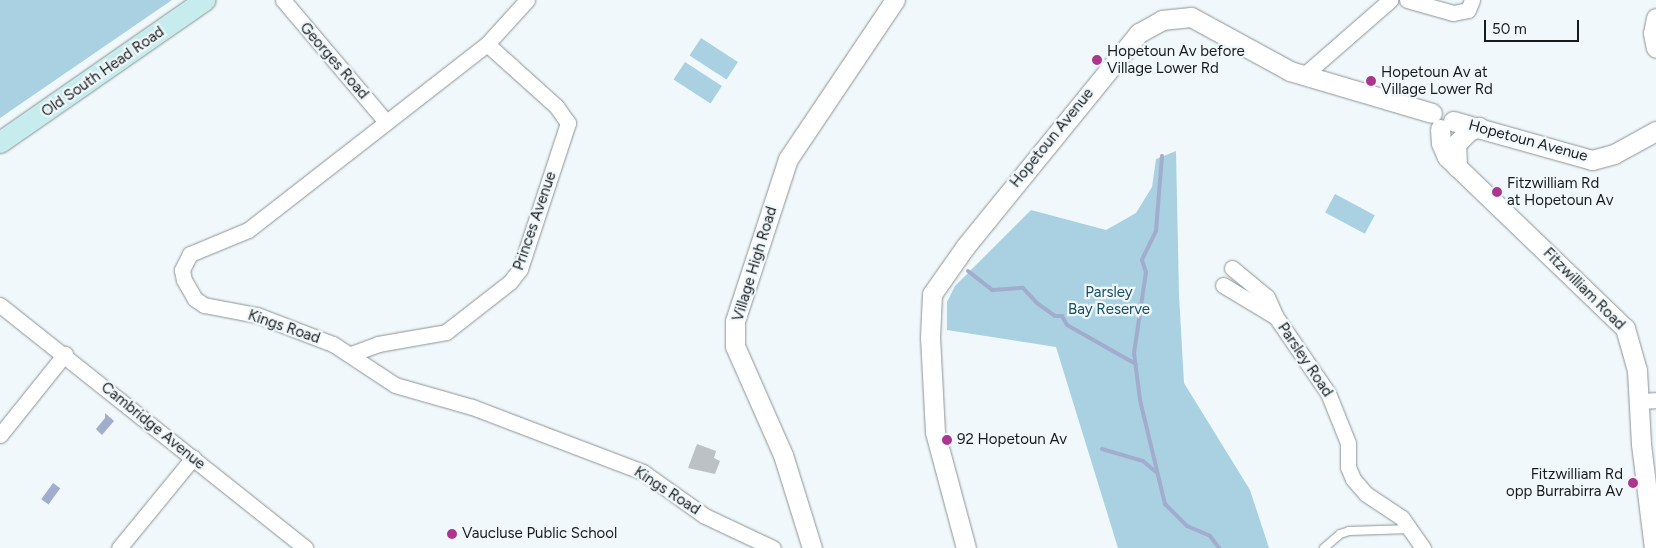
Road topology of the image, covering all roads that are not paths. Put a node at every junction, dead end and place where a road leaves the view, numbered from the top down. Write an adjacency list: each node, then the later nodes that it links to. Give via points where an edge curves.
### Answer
1 (204, 0): 16 (main road, Old South Head Road)
2 (283, 0): 13 (street, Georges Road)
3 (528, 0): 9 (street, Kings Road)
4 (895, 0): 31 (street, Village High Road, via 788,159 735,322 735,346 782,455)
5 (1390, 0): 11 (street)
6 (1407, 0): 7 (street, via 1453,13 1468,10)
7 (1472, 0)
8 (1656, 18): 10 (street, via 1653,33)
9 (487, 44): 13 (street, Kings Road); 23 (street, Princes Avenue, via 557,107 568,123 520,269 510,282 446,332 378,344)
10 (1656, 48)
11 (1303, 76): 12 (street, Hopetoun Avenue); 32 (street, Hopetoun Avenue, via 1278,66 1212,26 1190,17 1174,16 1149,26 1108,68 938,282 930,309 935,432)
12 (1442, 121): 14 (street, Hopetoun Avenue); 17 (street, Fitzwilliam Road, via 1443,149)
13 (386, 122): 23 (street, Kings Road, via 248,230 190,254 182,270 189,290 204,305 257,315)
14 (1480, 128): 15 (street, Hopetoun Avenue, via 1592,160 1614,154); 17 (street, via 1456,144)
15 (1656, 131)
16 (0, 142)
17 (1457, 167): 24 (street, Fitzwilliam Road, via 1626,328)
18 (1232, 268): 21 (street, Parsley Road, via 1267,297)
19 (1222, 285): 21 (street, Parsley Road)
20 (0, 305): 22 (street, Cambridge Avenue)
21 (1276, 317): 27 (street, Parsley Road, via 1315,370 1337,409 1348,443 1348,467 1353,479 1366,494 1394,512)
22 (65, 354): 25 (street); 26 (street, Cambridge Avenue)
23 (351, 354): 30 (street, Kings Road, via 404,389 472,407 643,472 705,516)
24 (1647, 400): 35 (street, Fitzwilliam Road)
25 (0, 435)
26 (193, 458): 28 (street); 29 (street, Cambridge Avenue)
27 (1411, 528): 33 (lane, via 1350,531 1340,534); 34 (street, Parsley Road)
28 (119, 548)
29 (305, 548)
30 (773, 548)
31 (812, 548)
32 (966, 548)
33 (1324, 548)
34 (1423, 548)
35 (1654, 548)

